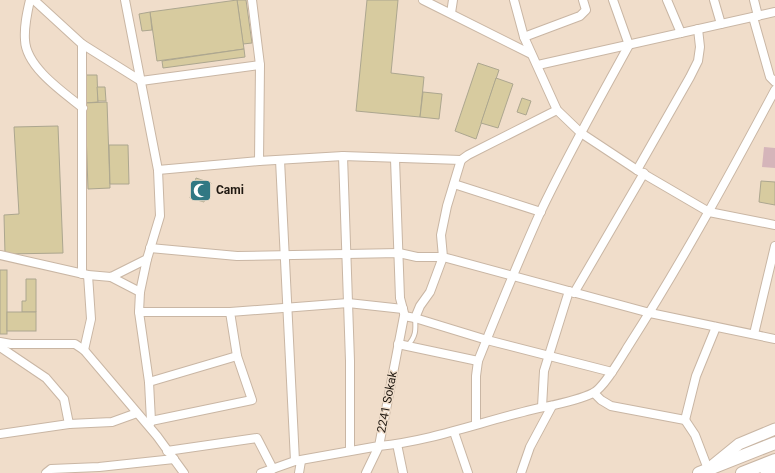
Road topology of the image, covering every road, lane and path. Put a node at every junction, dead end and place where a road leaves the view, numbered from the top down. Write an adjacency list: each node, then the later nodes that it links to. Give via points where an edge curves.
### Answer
1 (30, 0): 29 (street, via 24,41 31,59 47,78)
2 (34, 0): 20 (street)
3 (125, 0): 25 (street)
4 (252, 0): 23 (street)
5 (422, 0): 14 (street)
6 (453, 0): 14 (street)
7 (583, 0): 19 (street, via 586,10 580,16)
8 (613, 0): 21 (street)
9 (667, 0): 18 (street)
10 (714, 0): 16 (street)
11 (754, 0): 15 (street)
12 (516, 1): 19 (street)
13 (775, 12): 15 (street)
14 (451, 13): 22 (street)
15 (756, 16): 16 (street); 26 (street, via 770,77)
16 (721, 24): 17 (street)
17 (698, 29): 18 (street); 38 (street, via 698,61)
18 (681, 33): 21 (street)
19 (524, 37): 22 (street)
20 (82, 44): 25 (street); 29 (street)
21 (629, 44): 24 (street); 31 (street)
22 (531, 54): 24 (street)
23 (260, 65): 25 (street); 36 (street)
24 (538, 65): 30 (street)
25 (141, 82): 37 (street)
26 (775, 82)
27 (775, 90): 28 (street)
28 (772, 102): 41 (street)
29 (83, 108): 51 (street)
30 (557, 110): 31 (street); 35 (street)
31 (581, 133): 38 (street); 40 (street)
32 (343, 156): 33 (street); 34 (street); 45 (street)
33 (395, 159): 35 (street); 46 (street)
34 (280, 160): 36 (street); 48 (street)
35 (461, 160): 39 (street)
36 (259, 161): 37 (street)
37 (158, 170): 44 (street, via 160,216)
38 (641, 172): 41 (street); 55 (street)
39 (454, 184): 40 (street); 49 (street, via 441,235)
40 (541, 212): 53 (street)
41 (709, 212): 42 (street); 61 (street)
42 (775, 225)
43 (775, 246): 64 (street)
44 (150, 248): 48 (street, via 237,256); 50 (street)
45 (346, 253): 46 (street); 48 (street); 56 (street)
46 (399, 253): 49 (street, via 417,257); 60 (street)
47 (0, 255): 51 (street)
48 (285, 255): 57 (street)
49 (443, 257): 53 (street); 62 (street, via 430,292)
50 (147, 259): 52 (street); 54 (street)
51 (85, 274): 52 (street); 70 (street, via 91,320)
52 (111, 277): 54 (street)
53 (511, 277): 55 (street); 66 (street)
54 (140, 292): 58 (street)
55 (571, 292): 61 (street); 72 (street, via 557,327)
56 (348, 303): 57 (street); 60 (street); 90 (street)
57 (288, 308): 59 (street); 94 (street)
58 (139, 312): 59 (street); 75 (street)
59 (230, 312): 71 (street)
60 (403, 313): 62 (street); 68 (street, 2241 Sokak)
61 (650, 313): 63 (street); 74 (street)
62 (415, 318): 66 (street); 68 (lane, via 414,339)
63 (716, 327): 64 (street); 80 (street, via 696,376)
64 (754, 334): 65 (street)
65 (775, 339)
66 (487, 340): 72 (street); 73 (street)
67 (0, 342): 70 (street, via 75,344)
68 (403, 345): 73 (street); 89 (street, 2241 Sokak)
69 (0, 347): 81 (street, via 46,378 64,399)
70 (84, 350): 79 (street)
71 (237, 356): 75 (street); 82 (street, via 252,400)
72 (549, 357): 74 (street); 78 (street, via 544,371)
73 (478, 361): 83 (street)
74 (612, 372): 76 (street)
75 (149, 382): 82 (street)
76 (594, 393): 77 (street); 80 (street, via 611,406)
77 (552, 406): 78 (street); 104 (street, via 530,447)
78 (542, 407): 83 (street)
79 (137, 413): 81 (street, via 112,422); 82 (street)
80 (685, 420): 96 (street, via 695,435)
81 (69, 424): 86 (street)
82 (150, 424): 91 (street)
83 (476, 424): 85 (street)
84 (775, 429): 96 (main road, via 739,444)
85 (454, 432): 88 (street); 103 (street)
86 (0, 434)
87 (775, 443): 96 (main road)
88 (397, 444): 89 (street); 102 (street)
89 (379, 446): 90 (street, 2241 Sokak); 101 (street)
90 (350, 450): 94 (street, 2241 Sokak)
91 (167, 451): 92 (street); 95 (street, via 257,438)
92 (174, 460): 97 (street, via 51,469); 98 (street)
93 (775, 460): 105 (main road)
94 (298, 461): 95 (street, 2241 Sokak); 100 (street)
95 (273, 469): 99 (street, 2241 Sokak)
96 (704, 471)
97 (46, 473)
98 (184, 473)
99 (261, 473)
100 (299, 473)
101 (366, 473)
102 (403, 473)
103 (468, 473)
104 (521, 473)
105 (742, 473)

